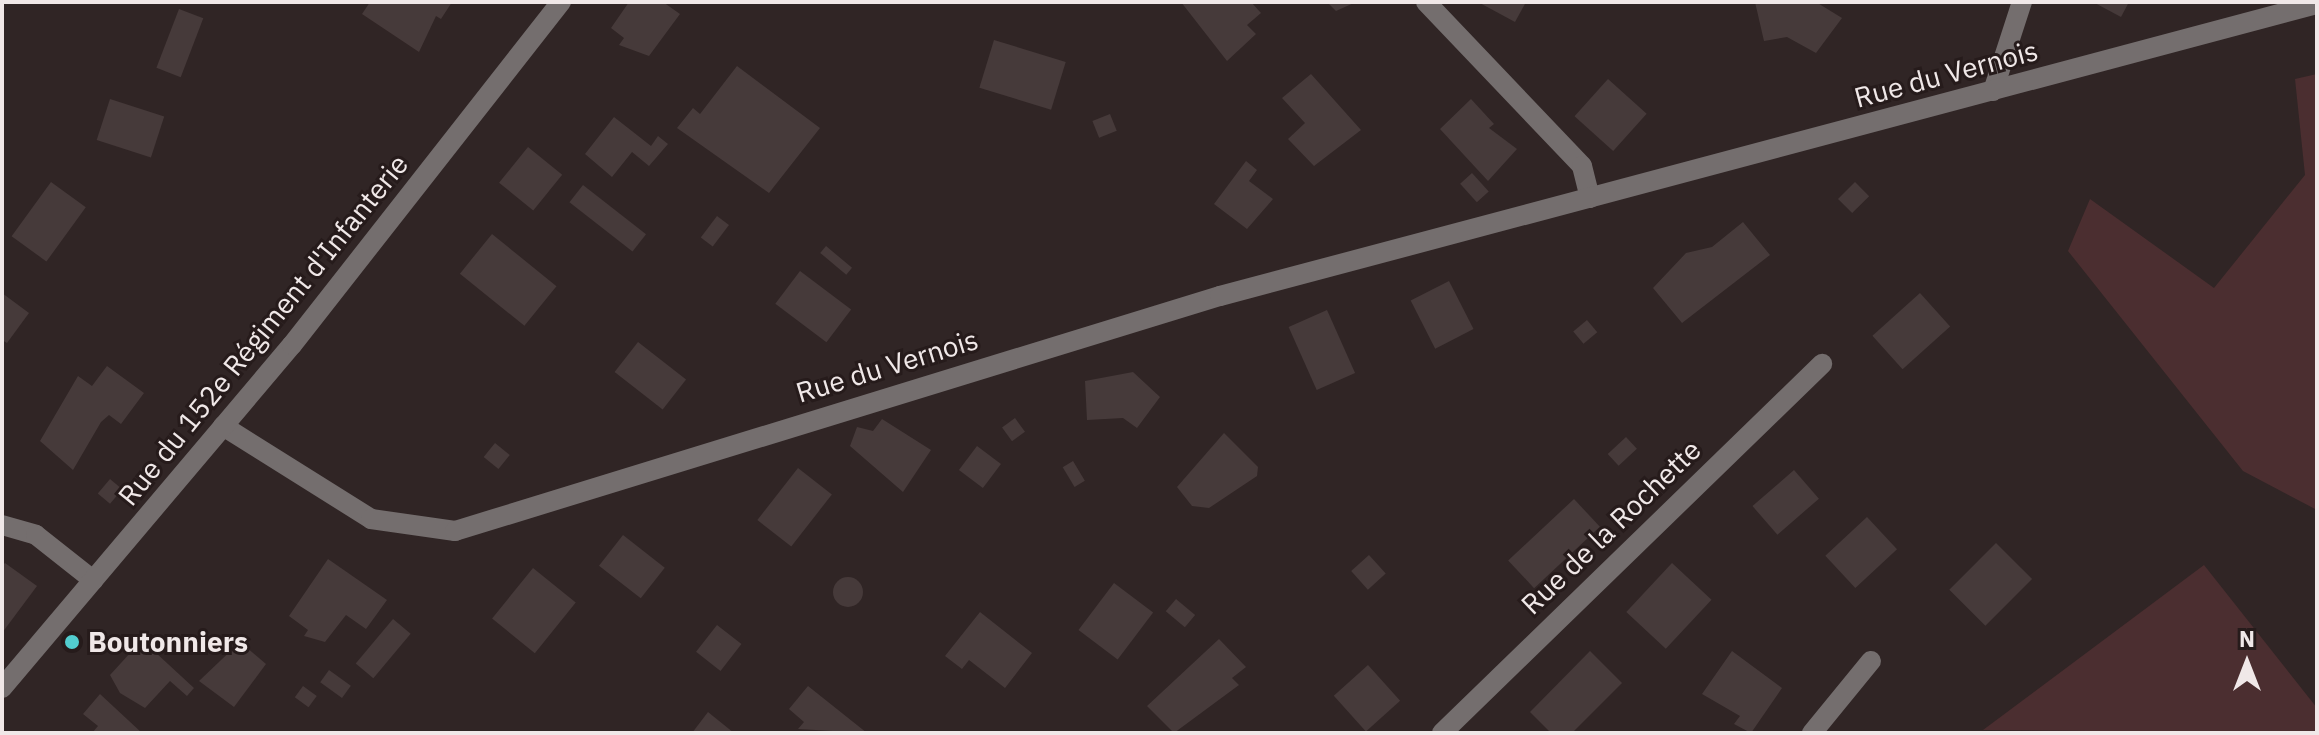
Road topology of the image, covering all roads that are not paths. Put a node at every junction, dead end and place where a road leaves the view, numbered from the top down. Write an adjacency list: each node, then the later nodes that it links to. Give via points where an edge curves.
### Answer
1 (561, 2): 8 (street, Rue du 152e Régiment d'Infanterie)
2 (1426, 2): 6 (street, via 1582,166)
3 (2022, 2): 5 (street)
4 (2317, 4): 5 (street, Rue du Vernois)
5 (1993, 91): 6 (street, Rue du Vernois)
6 (1590, 198): 8 (street, Rue du Vernois, via 977,367 455,531 371,519)
7 (1822, 364): 13 (street, Rue de la Rochette)
8 (223, 426): 10 (street, Rue du 152e Régiment d'Infanterie)
9 (2, 525): 10 (street, via 36,535)
10 (93, 580): 12 (street, Rue du 152e Régiment d'Infanterie)
11 (1871, 661): 14 (street)
12 (2, 688)
13 (1442, 733)
14 (1812, 733)

